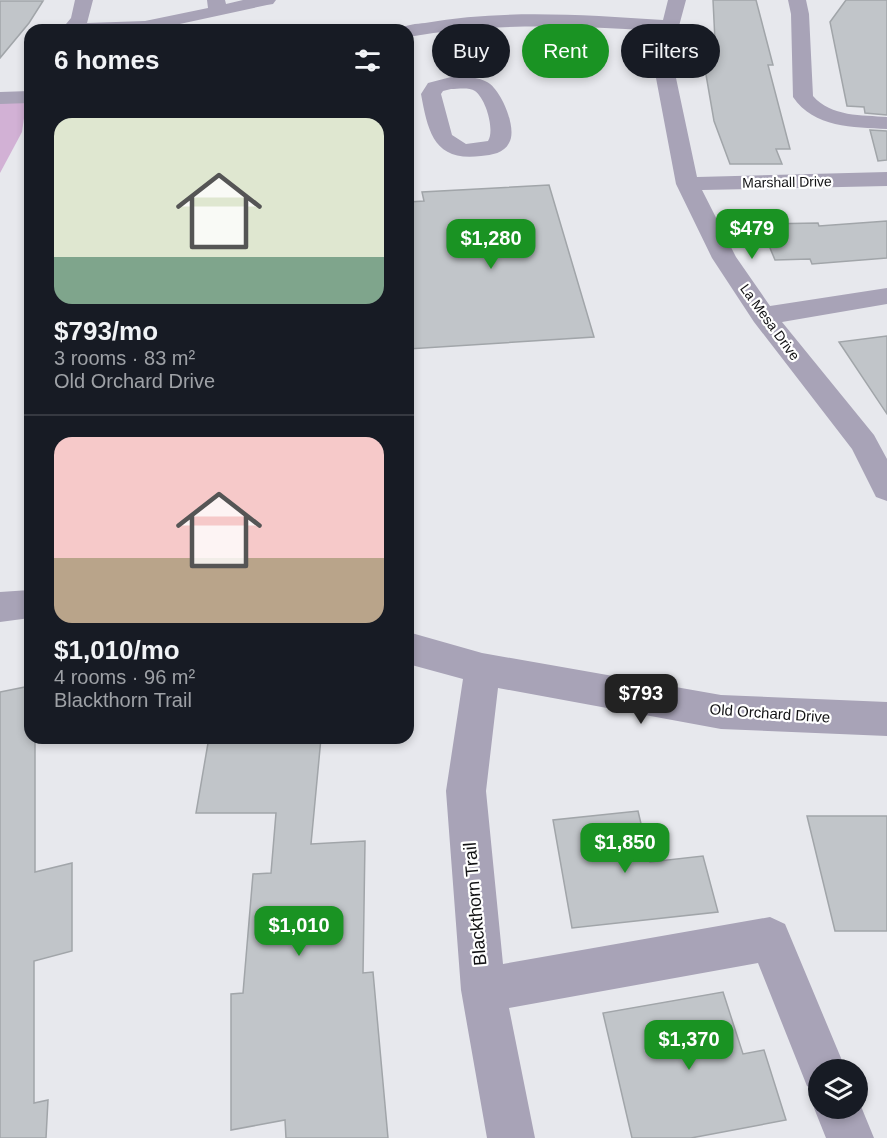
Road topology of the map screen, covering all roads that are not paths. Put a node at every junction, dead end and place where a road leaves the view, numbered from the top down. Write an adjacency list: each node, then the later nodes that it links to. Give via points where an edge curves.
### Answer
1 (84, 0): 6 (street)
2 (267, 0): 5 (street)
3 (677, 0): 9 (street, La Mesa Drive)
4 (797, 0): 14 (street, via 803,97 822,113 834,117)
5 (217, 5): 7 (street)
6 (76, 24)
7 (152, 24)
8 (634, 24): 10 (street, via 563,20 487,22)
9 (671, 24)
10 (414, 30)
11 (666, 78): 16 (street, La Mesa Drive)
12 (24, 96): 13 (street)
13 (0, 98)
14 (887, 123)
15 (887, 179): 16 (street, Marshall Drive)
16 (687, 184): 18 (street, La Mesa Drive, via 724,258)
17 (887, 296): 18 (street)
18 (763, 316): 19 (street, La Mesa Drive)
19 (875, 442): 20 (street, La Mesa Drive)
20 (887, 489)
21 (24, 605): 22 (street)
22 (0, 607)
23 (414, 650): 24 (street, Old Orchard Drive)
24 (482, 669): 25 (street, Old Orchard Drive, via 721,712); 26 (street, Blackthorn Trail, via 466,791)
25 (887, 719)
26 (483, 990): 27 (street, via 771,939); 29 (street, Blackthorn Trail)
27 (819, 1059)
28 (842, 1119): 30 (street)
29 (511, 1138)
30 (850, 1138)

